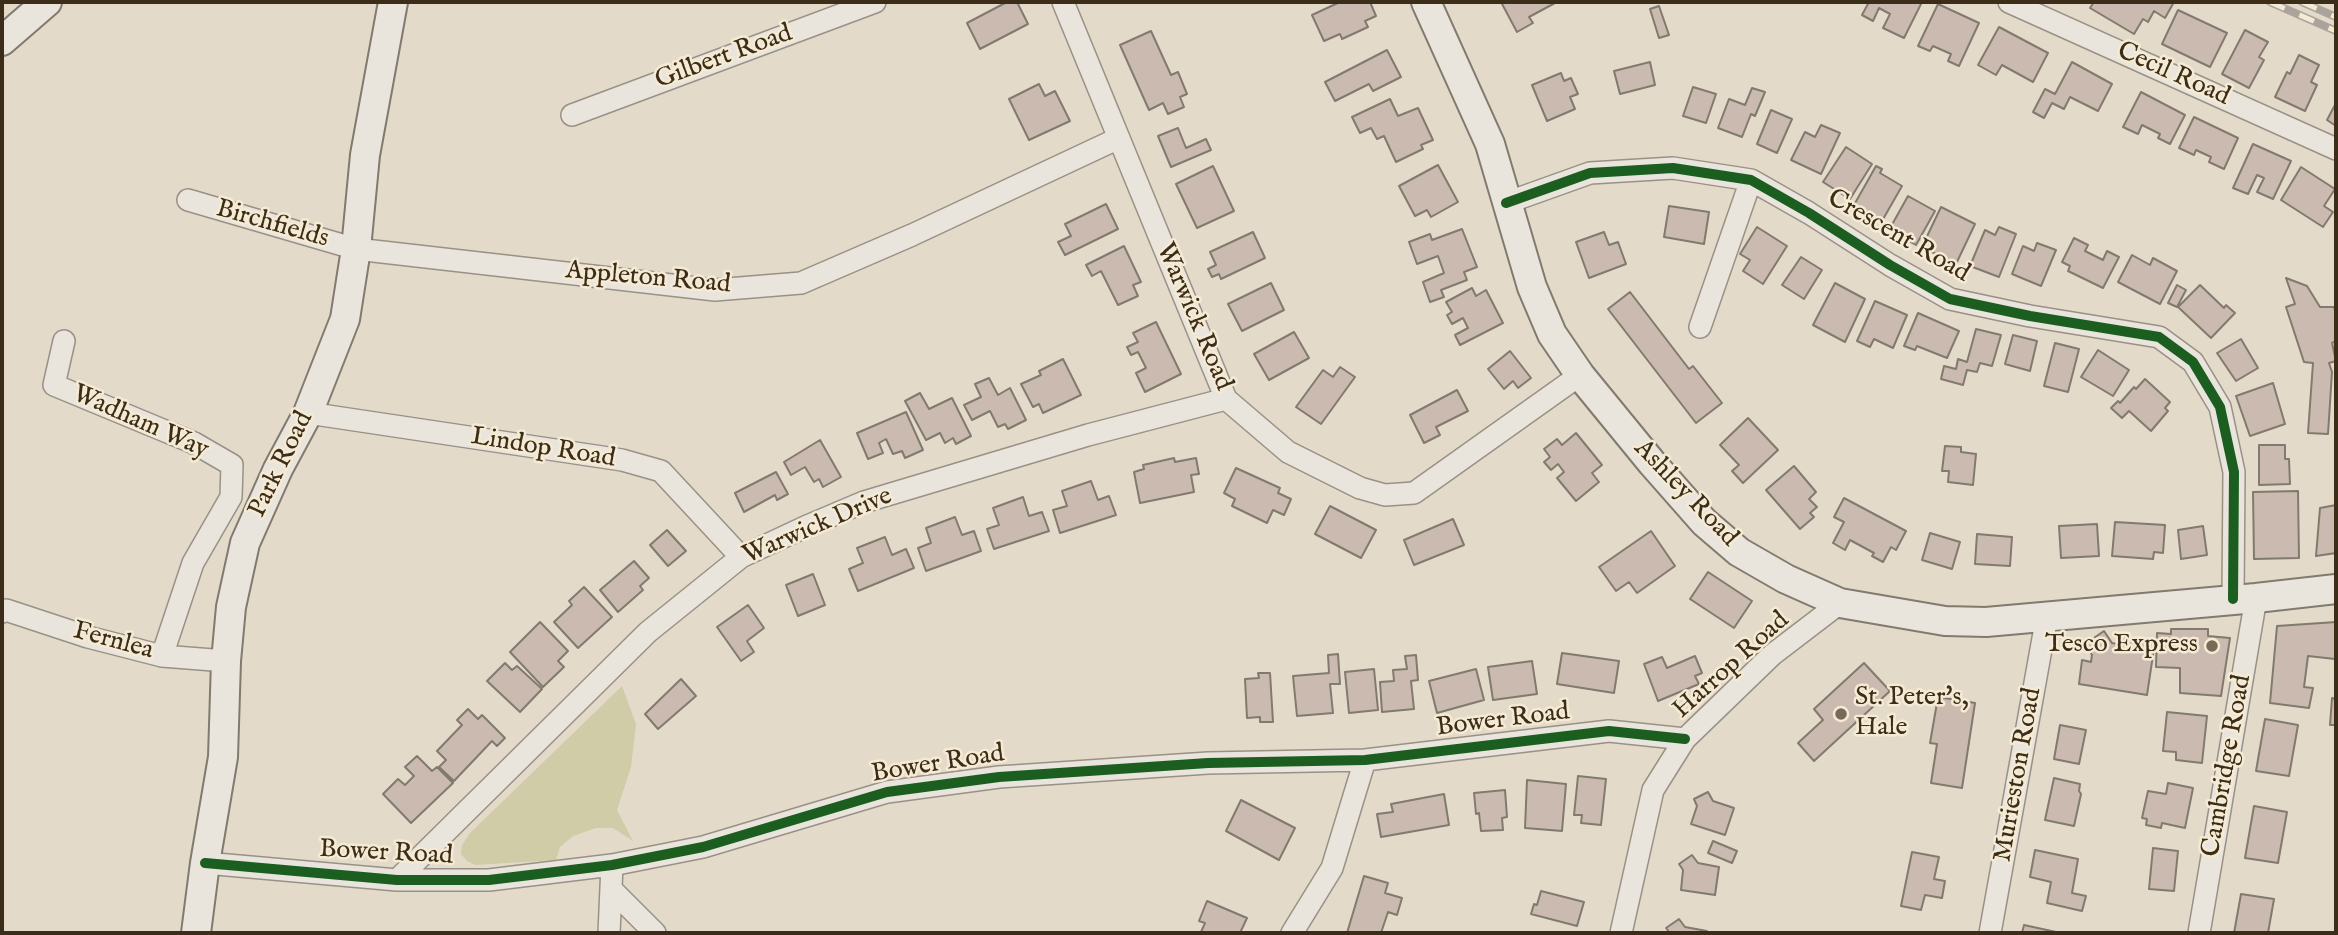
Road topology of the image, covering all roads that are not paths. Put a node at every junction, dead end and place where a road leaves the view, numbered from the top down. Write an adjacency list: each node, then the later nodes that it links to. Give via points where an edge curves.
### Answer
1 (47, 2): 7 (main road)
2 (393, 2): 14 (main road, Park Road, via 365,155)
3 (875, 2): 8 (street, Gilbert Road)
4 (1063, 2): 9 (street, Warwick Road)
5 (1426, 2): 13 (main road, Ashley Road, via 1490,144)
6 (2009, 2): 10 (street, Cecil Road)
7 (2, 41)
8 (572, 115)
9 (1119, 138): 14 (street, Appleton Road, via 802,284 715,290); 18 (street, Warwick Road)
10 (2336, 149)
11 (1751, 180): 13 (street, Crescent Road, via 1673,168 1590,173); 15 (street); 22 (street, Crescent Road, via 1950,299 2159,337 2193,362 2220,407 2234,472)
12 (188, 200): 14 (street, Birchfields)
13 (1506, 204): 17 (main road, Ashley Road, via 1552,334)
14 (356, 249): 19 (main road, Park Road, via 345,319)
15 (1700, 327)
16 (64, 341): 26 (street, Wadham Way, via 54,386 194,443 232,465 231,497 192,564)
17 (1580, 375): 18 (street, Warwick Road, via 1414,493 1385,495 1360,488 1289,452); 23 (main road, Ashley Road, via 1713,530 1739,552)
18 (1226, 399): 20 (street, Warwick Drive, via 864,502)
19 (308, 413): 20 (street, Lindop Road, via 622,460 661,471); 27 (main road, Park Road, via 245,542 231,607)
20 (741, 557): 32 (street, Warwick Drive, via 649,632)
21 (2336, 589): 22 (main road, Ashley Road)
22 (2245, 599): 25 (main road, Ashley Road); 40 (street, Cambridge Road)
23 (1840, 603): 25 (main road, Ashley Road, via 1945,621); 28 (street, Harrop Road, via 1772,655)
24 (2, 612): 26 (street, Fernlea)
25 (2047, 616): 39 (street, Murieston Road)
26 (162, 656): 27 (street, Fernlea)
27 (226, 661): 30 (main road, Park Road, via 223,757)
28 (1685, 740): 29 (street, Bower Road, via 1609,731); 38 (street, Harrop Road, via 1653,790)
29 (1365, 760): 31 (street, Bower Road, via 1208,763 986,778 887,792 703,846); 37 (street, via 1332,868)
30 (205, 863): 32 (street, Bower Road); 34 (main road, Park Road)
31 (612, 865): 32 (street, Bower Road, via 489,880); 33 (street)
32 (397, 880)
33 (611, 889): 35 (street); 36 (street)
34 (197, 933)
35 (609, 933)
36 (655, 933)
37 (1292, 933)
38 (1621, 933)
39 (1990, 933)
40 (2200, 933)

